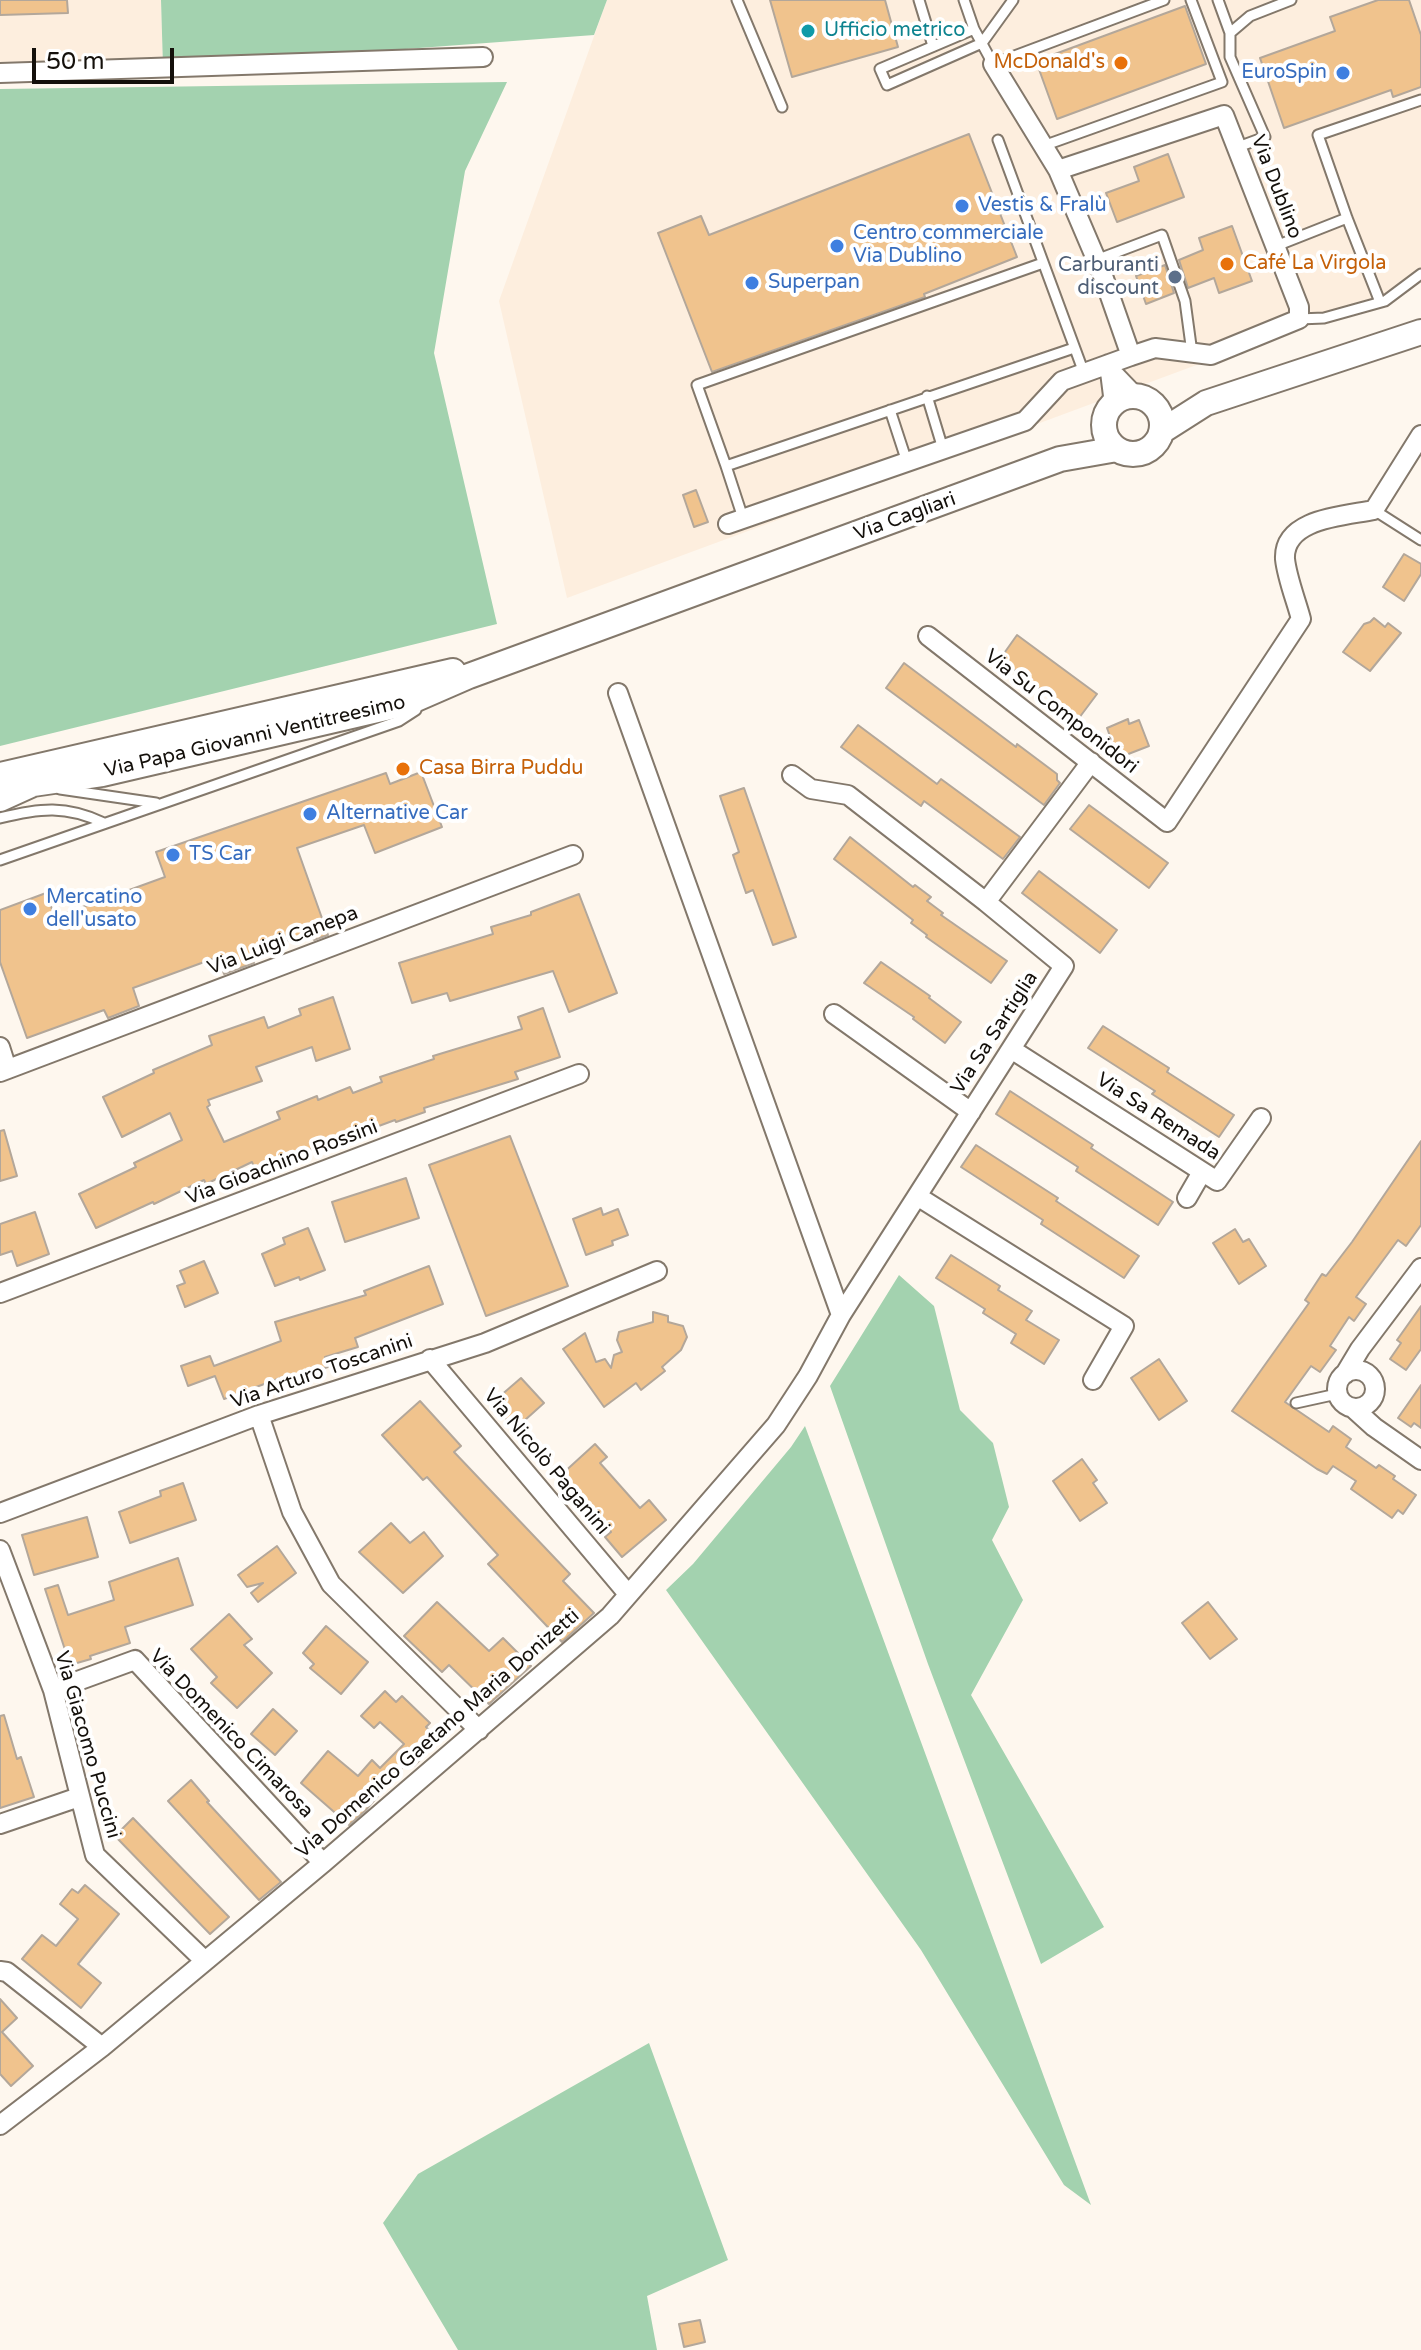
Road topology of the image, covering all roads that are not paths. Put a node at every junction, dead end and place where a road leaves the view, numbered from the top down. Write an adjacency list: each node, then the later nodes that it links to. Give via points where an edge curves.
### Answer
1 (737, 0): 17 (lane)
2 (919, 0): 12 (lane)
3 (964, 0): 9 (lane)
4 (1013, 0): 11 (lane)
5 (1164, 0): 14 (lane)
6 (1191, 0): 19 (lane, via 1222,82)
7 (1218, 0): 10 (lane)
8 (1291, 0): 10 (lane, via 1250,16)
9 (974, 29): 11 (lane); 12 (lane)
10 (1230, 33): 20 (lane, via 1230,57 1265,137)
11 (982, 43): 12 (lane, via 887,85 880,69); 14 (lane)
12 (933, 46)
13 (483, 57): 15 (street)
14 (993, 64): 19 (street)
15 (0, 73)
16 (1421, 100): 22 (lane, via 1318,135)
17 (782, 107)
18 (998, 140): 25 (lane)
19 (1043, 146): 21 (street)
20 (1238, 147): 21 (street, Via Dublino, via 1224,115); 23 (street, Via Dublino)
21 (1058, 170): 24 (street)
22 (1347, 218): 23 (lane); 27 (lane)
23 (1276, 246): 28 (street, Via Dublino)
24 (1096, 260): 31 (lane, via 1162,235 1185,301); 32 (street)
25 (1043, 263): 30 (lane); 45 (lane, via 697,385)
26 (1421, 274): 27 (lane)
27 (1380, 302): 28 (lane, via 1324,318)
28 (1299, 319): 31 (street, via 1211,355)
29 (1421, 332): 36 (main road, Via Cagliari)
30 (1074, 348): 34 (lane); 35 (lane)
31 (1192, 353): 32 (street, via 1155,348)
32 (1131, 356): 33 (street)
33 (1110, 368): 34 (street); 37 (street)
34 (1084, 373): 41 (street, via 1062,381 1025,421)
35 (927, 396): 38 (lane); 41 (lane)
36 (1206, 403): 37 (main road, Via Cagliari); 39 (main road, Via Cagliari)
37 (1127, 407): 39 (main road, via 1160,414); 42 (main road, via 1108,438); 43 (main road, Via Cagliari)
38 (890, 410): 44 (lane); 45 (lane)
39 (1162, 431): 42 (main road, Via Cagliari, via 1144,452)
40 (1421, 435): 46 (street)
41 (943, 449): 44 (street)
42 (1117, 449): 43 (main road, Via Cagliari)
43 (1060, 459): 49 (main road, Via Cagliari)
44 (907, 462): 47 (street)
45 (726, 466): 47 (lane)
46 (1374, 510): 48 (lane); 54 (street, Via Su Componidori, via 1311,524 1293,534 1285,554 1301,619 1167,822)
47 (735, 521)
48 (1421, 540)
49 (590, 632): 51 (main road, Via Papa Giovanni Ventitreesimo)
50 (928, 636): 54 (street, Via Su Componidori)
51 (507, 664): 52 (main road, Via Papa Giovanni Ventitreesimo); 55 (main road, Via Papa Giovanni Ventitreesimo, via 444,673)
52 (469, 676): 57 (main road, Via Papa Giovanni Ventitreesimo, via 407,703 102,774); 59 (lane, via 399,721)
53 (618, 693): 78 (street)
54 (1091, 762): 64 (street)
55 (0, 775)
56 (792, 775): 64 (street, via 811,789 848,795)
57 (33, 784): 58 (main road, Via Papa Giovanni Ventitreesimo); 59 (lane)
58 (0, 799)
59 (159, 804): 61 (lane)
60 (0, 818): 61 (lane, via 44,809 77,812)
61 (104, 823): 63 (lane)
62 (573, 855): 68 (street, Via Luigi Canepa)
63 (0, 860)
64 (986, 902): 67 (street, Via Sa Sartiglia, via 1064,966)
65 (834, 1014): 70 (street)
66 (0, 1047): 68 (street)
67 (1011, 1049): 70 (street, Via Sa Sartiglia); 72 (street, Via Sa Remada)
68 (4, 1070)
69 (579, 1074): 77 (street, Via Gioachino Rossini)
70 (971, 1112): 73 (street, Via Sa Sartiglia)
71 (1261, 1118): 72 (street, Via Sa Remada, via 1217,1181)
72 (1202, 1172): 74 (street)
73 (917, 1196): 78 (street, Via Sa Sartiglia); 83 (street, via 1124,1326)
74 (1187, 1198)
75 (1421, 1268): 79 (street)
76 (657, 1271): 80 (street, Via Arturo Toscanini, via 485,1343)
77 (0, 1293)
78 (841, 1315): 93 (street, Via Domenico Gaetano Maria Donizetti, via 776,1425)
79 (1360, 1349): 81 (street); 82 (street)
80 (430, 1359): 88 (street, Via Arturo Toscanini); 93 (street, Via Nicolò Paganini)
81 (1366, 1373): 82 (street); 85 (street, via 1374,1385)
82 (1345, 1374): 84 (street)
83 (1093, 1380)
84 (1337, 1394): 86 (lane); 87 (street)
85 (1372, 1399): 87 (street); 89 (street)
86 (1296, 1403)
87 (1353, 1408): 89 (street)
88 (259, 1415): 91 (street, Via Arturo Toscanini); 95 (street, via 292,1512 331,1584)
89 (1374, 1427): 90 (street)
90 (1421, 1460)
91 (0, 1513)
92 (0, 1550): 94 (street, Via Giacomo Puccini)
93 (628, 1594): 95 (street, Via Domenico Gaetano Maria Donizetti, via 610,1616)
94 (53, 1690): 96 (street, Via Giacomo Puccini); 98 (street, Via Domenico Cimarosa, via 135,1660)
95 (479, 1730): 98 (street, Via Domenico Gaetano Maria Donizetti)
96 (79, 1797): 97 (street); 99 (street, Via Giacomo Puccini, via 95,1855)
97 (0, 1824)
98 (323, 1863): 99 (street, Via Domenico Gaetano Maria Donizetti)
99 (205, 1961): 101 (street, Via Domenico Gaetano Maria Donizetti)
100 (0, 1971): 101 (street)
101 (102, 2047): 102 (street, Via Domenico Gaetano Maria Donizetti)
102 (0, 2125)

